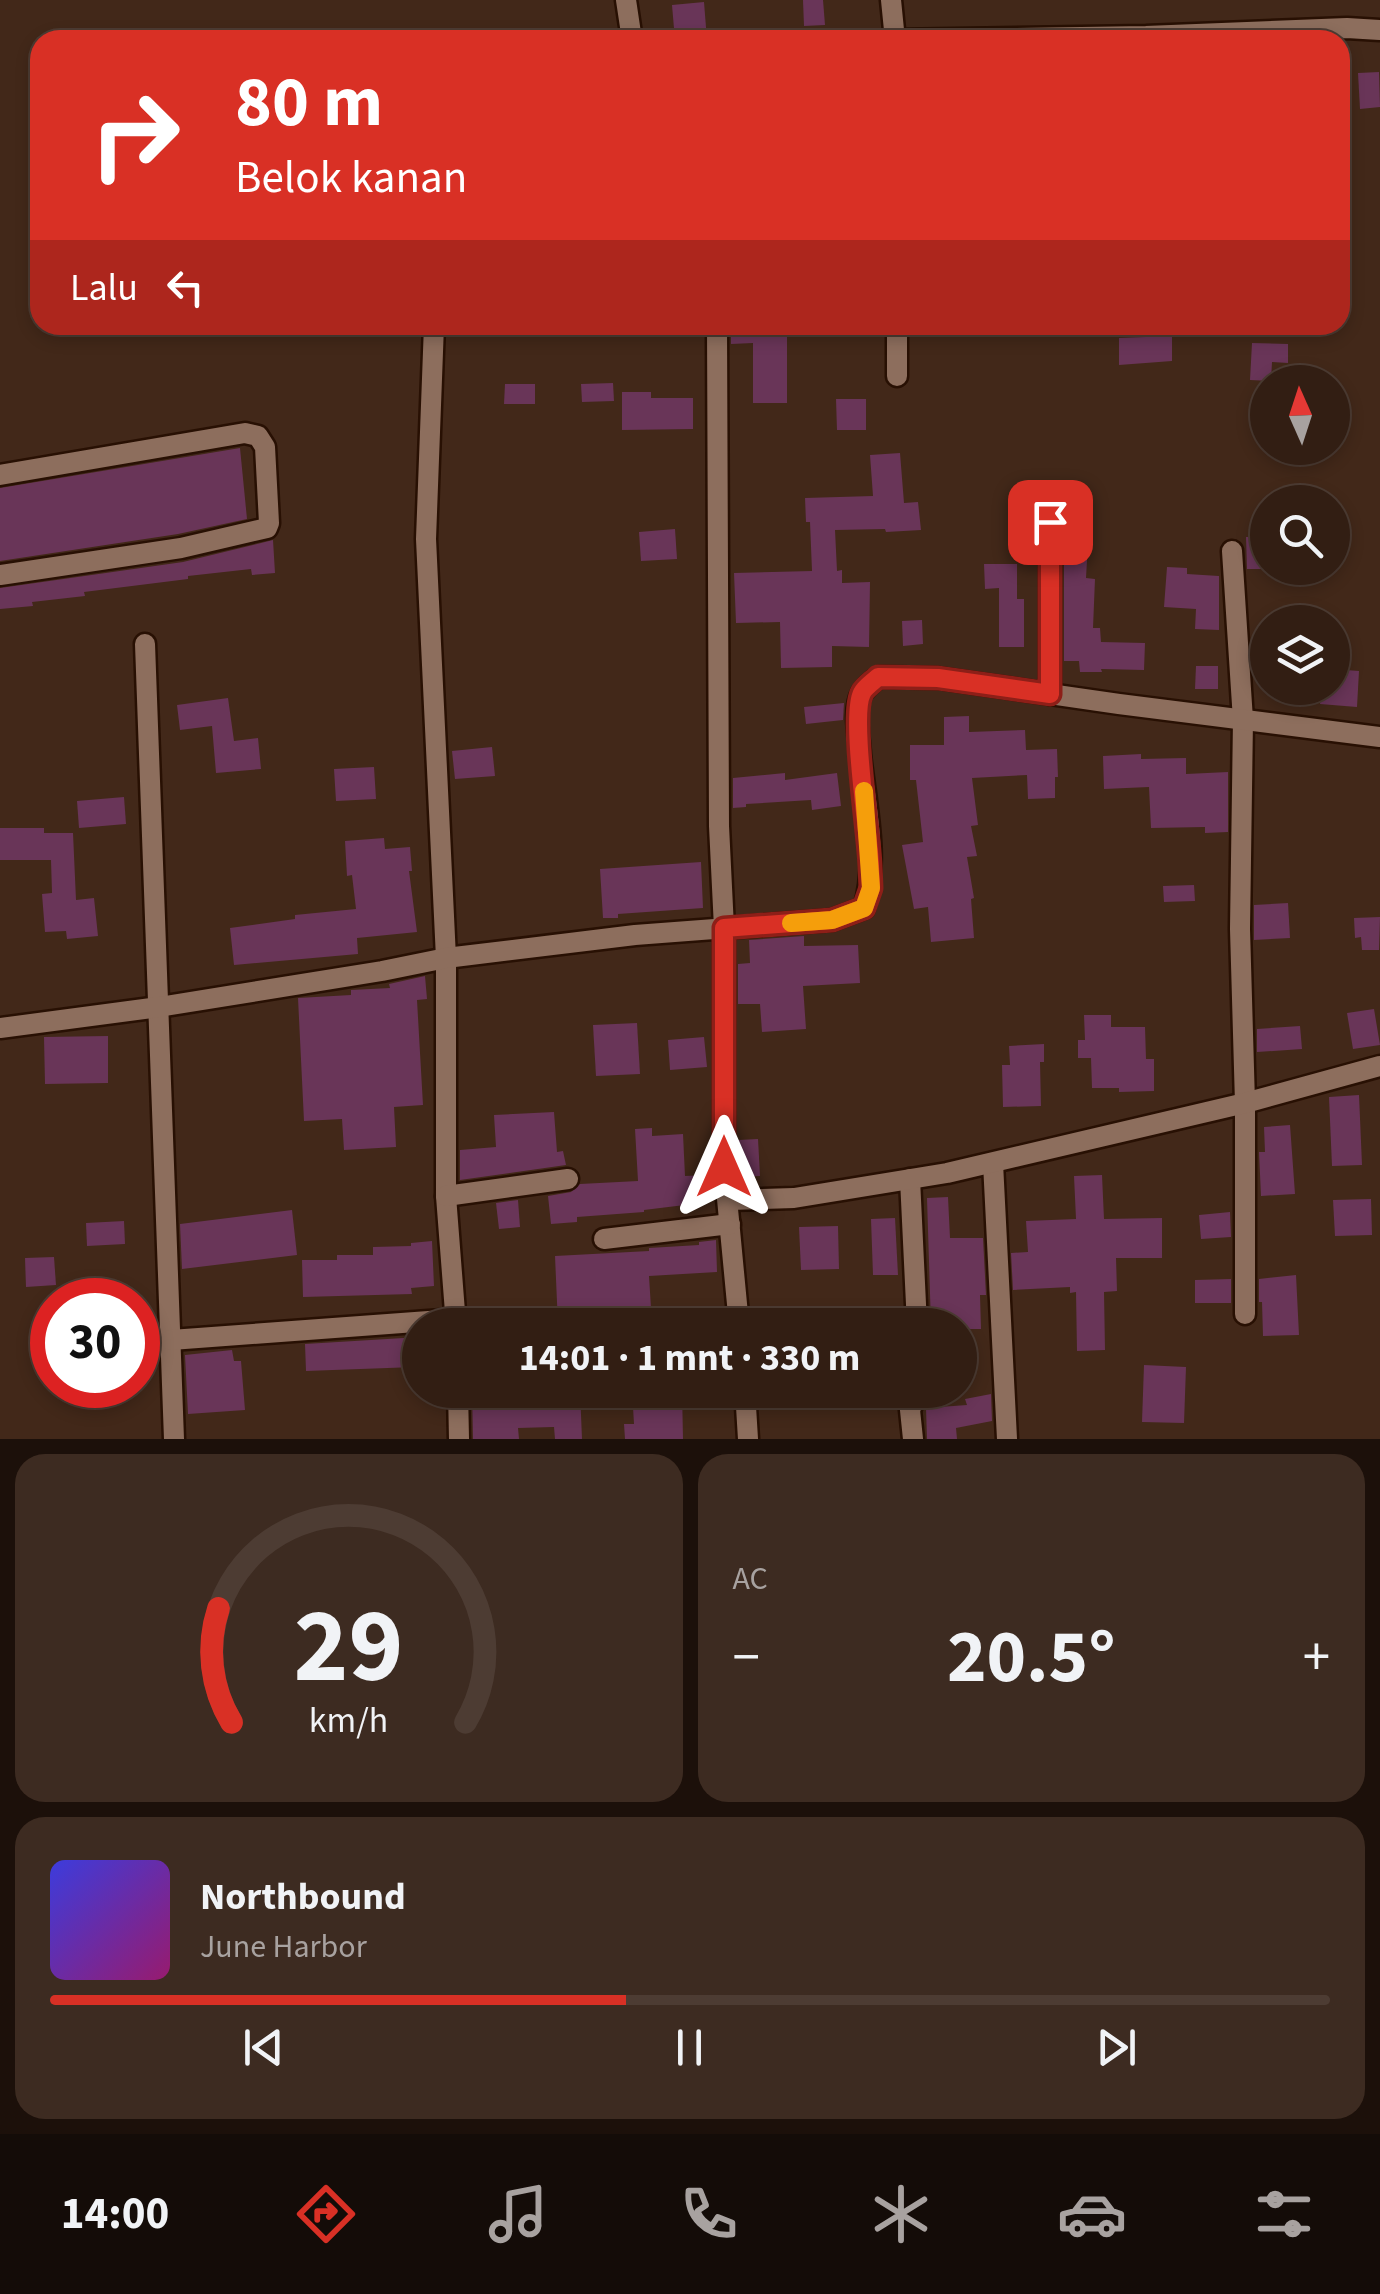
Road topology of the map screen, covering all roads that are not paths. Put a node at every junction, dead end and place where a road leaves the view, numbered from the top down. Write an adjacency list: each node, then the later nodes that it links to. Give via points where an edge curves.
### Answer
1 (626, 0): 3 (street)
2 (891, 0): 4 (street)
3 (630, 30)
4 (893, 30)
5 (1311, 30): 6 (street)
6 (1380, 30)
7 (434, 335): 20 (street, via 426,539)
8 (717, 335): 19 (street)
9 (897, 335): 10 (street)
10 (897, 376)
11 (0, 475): 14 (street, via 258,436 265,447 269,522 181,548)
12 (1050, 522): 16 (street)
13 (1232, 552): 17 (street)
14 (0, 575)
15 (145, 644): 21 (street)
16 (1050, 694): 17 (street); 19 (street, via 878,677 858,704 871,888 864,908 832,920)
17 (1243, 720): 18 (street); 24 (street)
18 (1380, 737)
19 (724, 928): 20 (street); 29 (street)
20 (446, 958): 21 (street); 28 (street)
21 (159, 1007): 22 (street); 37 (street)
22 (0, 1028)
23 (1380, 1066): 24 (street)
24 (1245, 1103): 25 (street); 35 (street)
25 (993, 1163): 27 (street); 45 (street)
26 (568, 1179): 28 (street)
27 (910, 1180): 29 (street, via 794,1198); 34 (street)
28 (446, 1196): 32 (street)
29 (728, 1200): 30 (street)
30 (730, 1224): 31 (street); 33 (street)
31 (604, 1239)
32 (455, 1308)
33 (737, 1308)
34 (916, 1308)
35 (1245, 1314)
36 (402, 1325): 37 (street)
37 (171, 1340): 41 (street)
38 (458, 1408): 42 (street)
39 (746, 1408): 43 (street)
40 (911, 1408): 44 (street)
41 (174, 1439)
42 (459, 1439)
43 (748, 1439)
44 (913, 1439)
45 (1008, 1439)

